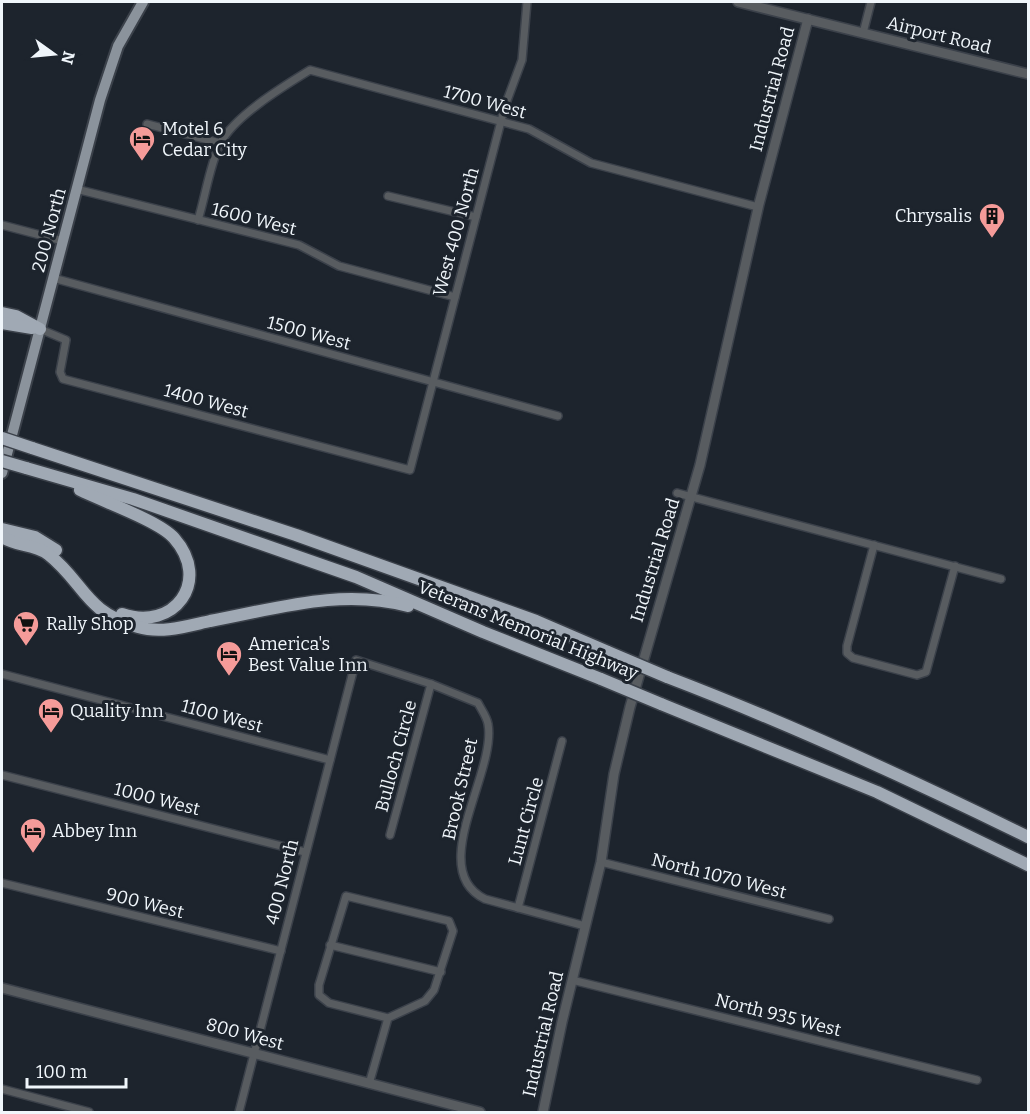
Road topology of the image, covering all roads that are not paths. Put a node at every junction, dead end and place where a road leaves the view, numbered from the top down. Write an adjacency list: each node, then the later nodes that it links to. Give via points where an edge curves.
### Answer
1 (143, 2): 11 (main road, 200 North, via 109,68)
2 (527, 2): 8 (street, West 400 North, via 522,60)
3 (738, 2): 5 (street, Airport Road)
4 (871, 2): 6 (street)
5 (808, 20): 6 (street, Airport Road); 13 (street, Industrial Road)
6 (863, 33): 7 (street, Airport Road)
7 (1029, 74)
8 (501, 122): 10 (street, 1700 West, via 310,70 272,93); 13 (street, 1700 West, via 535,131 591,163); 14 (street, West 400 North)
9 (147, 124): 10 (street)
10 (220, 143): 15 (street, 1700 West)
11 (76, 189): 15 (street, 1600 West); 17 (main road, 200 North)
12 (388, 196): 14 (street)
13 (758, 207): 31 (street, Industrial Road)
14 (476, 217): 19 (street, West 400 North)
15 (198, 220): 19 (street, 1600 West, via 299,245 339,266)
16 (2, 225): 17 (street)
17 (63, 241): 18 (main road, 200 North)
18 (53, 278): 22 (main road, 200 North); 23 (street, 1500 West)
19 (455, 297): 23 (street, West 400 North)
20 (2, 313): 22 (highway)
21 (2, 322): 22 (highway)
22 (40, 329): 27 (street, 1400 West, via 66,340 60,372 63,379); 28 (main road, 200 North)
23 (432, 382): 24 (street, 1500 West); 27 (street, West 400 North)
24 (558, 416)
25 (2, 438): 45 (highway, Veterans Memorial Highway, bridge, via 296,535 536,621 890,771)
26 (2, 461): 29 (highway, Veterans Memorial Highway, bridge)
27 (410, 470)
28 (2, 473)
29 (46, 474): 32 (highway, via 172,536 190,569 190,581 181,601 156,617 124,615 96,597 54,548 35,537); 37 (highway, Veterans Memorial Highway, via 133,499 356,577)
30 (676, 493): 31 (street)
31 (691, 497): 34 (street); 47 (street, Industrial Road, via 630,707 614,774)
32 (2, 529)
33 (2, 537): 37 (highway, via 42,550 95,606 108,616 141,628 180,628 308,601 360,599 429,612)
34 (874, 545): 35 (street); 35 (street, via 846,651 853,658 919,676 928,670)
35 (956, 566): 36 (street)
36 (1001, 579)
37 (483, 632): 48 (highway, Veterans Memorial Highway, bridge, via 877,792)
38 (356, 660): 40 (street, Brook Street); 42 (street, 400 North)
39 (2, 674): 42 (street, 1100 West)
40 (431, 684): 44 (street, Bulloch Circle); 50 (street, Brook Street, via 478,703 488,723 488,744 460,856 462,874 479,896)
41 (562, 741): 50 (street, Lunt Circle)
42 (330, 760): 46 (street, 400 North)
43 (2, 775): 46 (street, 1000 West)
44 (390, 836)
45 (1029, 837)
46 (305, 852): 54 (street, 400 North)
47 (601, 862): 51 (street, North 1070 West); 52 (street, Industrial Road)
48 (1029, 865)
49 (2, 883): 54 (street, 900 West)
50 (518, 908): 52 (street, Brook Street)
51 (829, 919)
52 (585, 926): 56 (street, Industrial Road)
53 (330, 945): 55 (street); 55 (street, via 342,901 352,896 449,921 453,931); 58 (street, via 319,985 322,1000)
54 (281, 951): 59 (street, 400 North)
55 (441, 972): 58 (street, via 425,1001)
56 (572, 980): 60 (street, North 935 West); 66 (street, Industrial Road)
57 (2, 988): 59 (street, 800 West)
58 (388, 1018): 61 (street)
59 (254, 1053): 61 (street, 800 West); 64 (street, 400 North)
60 (977, 1080)
61 (369, 1084): 65 (street, 800 West)
62 (2, 1089): 63 (street)
63 (89, 1113)
64 (238, 1113)
65 (480, 1113)
66 (543, 1113)

